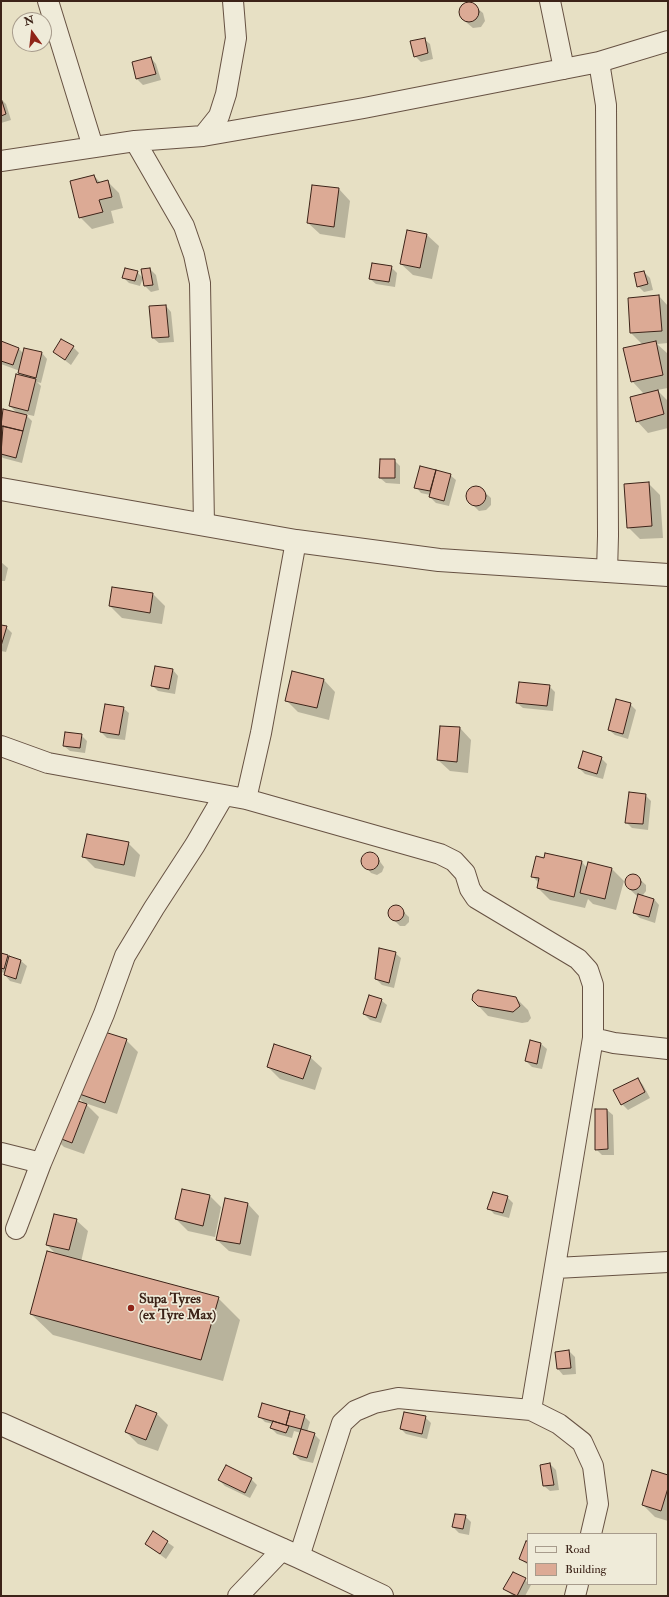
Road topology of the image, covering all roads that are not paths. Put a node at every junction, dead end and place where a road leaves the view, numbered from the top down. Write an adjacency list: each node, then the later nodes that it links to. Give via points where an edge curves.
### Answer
1 (48, 1): 9 (street)
2 (233, 1): 7 (street, via 236,38 226,94 219,116)
3 (550, 1): 6 (street)
4 (668, 41): 5 (street)
5 (599, 62): 6 (street); 14 (street, via 606,105)
6 (564, 69): 7 (street)
7 (203, 136): 8 (street)
8 (135, 141): 9 (street); 12 (street, via 184,226 200,283)
9 (93, 148): 10 (street)
10 (1, 161)
11 (1, 489): 12 (street)
12 (204, 525): 13 (street)
13 (296, 541): 14 (street, via 439,560); 18 (street, via 261,733)
14 (607, 572): 15 (street)
15 (668, 575)
16 (1, 746): 17 (street, via 48,763)
17 (223, 797): 18 (street); 22 (street, via 196,845 125,956 104,1014)
18 (246, 799): 19 (street, via 440,854 454,861 465,874 476,898 578,959 588,970 593,985)
19 (593, 1038): 20 (street); 25 (street)
20 (668, 1049)
21 (1, 1153): 22 (street)
22 (41, 1163): 23 (street)
23 (16, 1229)
24 (668, 1262): 25 (street)
25 (556, 1268): 26 (street)
26 (531, 1410): 28 (street, via 559,1424 582,1442 593,1466 598,1504); 29 (street, via 398,1398 374,1403 355,1411 342,1423)
27 (1, 1424): 29 (street)
28 (590, 1533)
29 (291, 1553): 31 (street); 32 (street)
30 (578, 1585): 33 (street)
31 (238, 1596)
32 (382, 1596)
33 (575, 1596)

